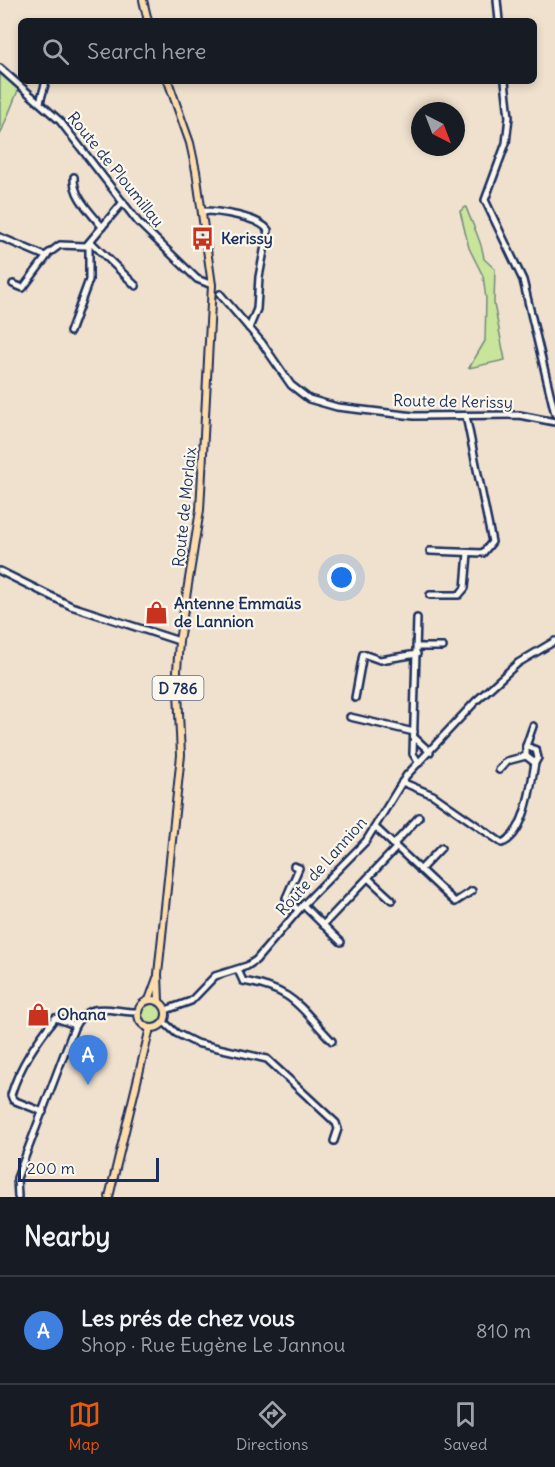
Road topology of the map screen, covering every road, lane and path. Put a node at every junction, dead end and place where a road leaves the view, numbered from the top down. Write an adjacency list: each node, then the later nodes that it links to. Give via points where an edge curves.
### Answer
1 (143, 0): 3 (main road)
2 (497, 0): 4 (street)
3 (147, 18)
4 (499, 18)
5 (0, 68): 6 (street, Route de Ploumillau)
6 (18, 83)
7 (19, 84): 11 (street, Route de Ploumillau)
8 (45, 84): 11 (street)
9 (169, 84): 14 (main road, Route de Morlaix / D 786, via 190,142)
10 (505, 84): 25 (street, via 509,117 506,143 485,200 523,280)
11 (40, 102): 13 (street, Route de Ploumillau, via 69,131)
12 (74, 177): 15 (street, via 76,194)
13 (123, 202): 15 (street); 20 (street, Route de Ploumillau, via 138,222 197,279)
14 (203, 211): 20 (main road, Route de Morlaix / D 786); 23 (street, via 264,224 268,230 257,309)
15 (102, 227): 17 (street)
16 (0, 237): 18 (street)
17 (90, 243): 18 (street, via 60,245); 21 (street); 24 (street, via 89,280)
18 (47, 256): 19 (street, via 23,288)
19 (13, 284)
20 (212, 285): 33 (main road, Route de Morlaix / D 786, via 200,510)
21 (136, 286)
22 (220, 294): 23 (street, Route de Kerissy)
23 (249, 328): 26 (street, Route de Kerissy, via 291,385 309,399 337,407 414,416)
24 (70, 332)
25 (555, 414)
26 (466, 416): 27 (street, Route de Kerissy, via 519,416); 29 (street, via 492,542 483,553)
27 (555, 422)
28 (430, 551): 29 (street)
29 (468, 553): 31 (street, via 465,588 459,595)
30 (0, 571): 33 (street, via 71,606)
31 (430, 595)
32 (417, 618): 35 (street)
33 (179, 640): 62 (main road, Route de Morlaix / D 786, via 181,756)
34 (555, 641): 43 (street, Route de Lannion, via 498,680)
35 (417, 647): 36 (street); 37 (street)
36 (443, 647)
37 (417, 654): 38 (street, via 380,660 363,654); 41 (street)
38 (355, 698)
39 (350, 717): 41 (street)
40 (533, 726): 42 (street)
41 (415, 735): 43 (street); 45 (street, via 413,754)
42 (526, 746): 44 (street); 46 (street, via 536,750 538,758)
43 (430, 752): 45 (street, Route de Lannion)
44 (526, 756): 46 (street); 47 (street, via 507,761)
45 (419, 763): 48 (street, Route de Lannion)
46 (534, 764): 48 (street, via 530,793 515,834 502,843 433,795)
47 (499, 770)
48 (402, 782): 50 (street, Route de Lannion)
49 (419, 817): 51 (street)
50 (376, 828): 51 (street); 58 (street, Route de Lannion)
51 (395, 846): 54 (street); 55 (street)
52 (441, 848): 54 (street)
53 (294, 866): 58 (street, via 299,868 286,898)
54 (420, 870): 56 (street, via 455,902)
55 (368, 878): 57 (street); 59 (street)
56 (472, 891)
57 (392, 900)
58 (300, 908): 59 (street); 61 (street, Route de Lannion, via 256,960)
59 (323, 925): 60 (street)
60 (340, 942)
61 (238, 970): 65 (street, Route de Lannion, via 215,976 191,1001); 70 (street, via 243,981 269,985 289,995)
62 (158, 974): 63 (main road, Route de Morlaix / D 786); 64 (main road, Route de Morlaix / D 786)
63 (149, 1000): 64 (main road); 66 (main road)
64 (159, 1001): 65 (main road)
65 (166, 1010): 67 (main road)
66 (137, 1012): 68 (street, via 95,1009 82,1015); 69 (main road, via 140,1023)
67 (164, 1022): 69 (main road); 72 (street, via 176,1034 196,1043 267,1059 336,1123)
68 (75, 1025): 71 (street); 71 (street, via 55,1018 17,1073 13,1100)
69 (150, 1028): 74 (main road)
70 (332, 1041)
71 (43, 1112): 73 (street, via 17,1178)
72 (334, 1141)
73 (18, 1197)
74 (109, 1197)

